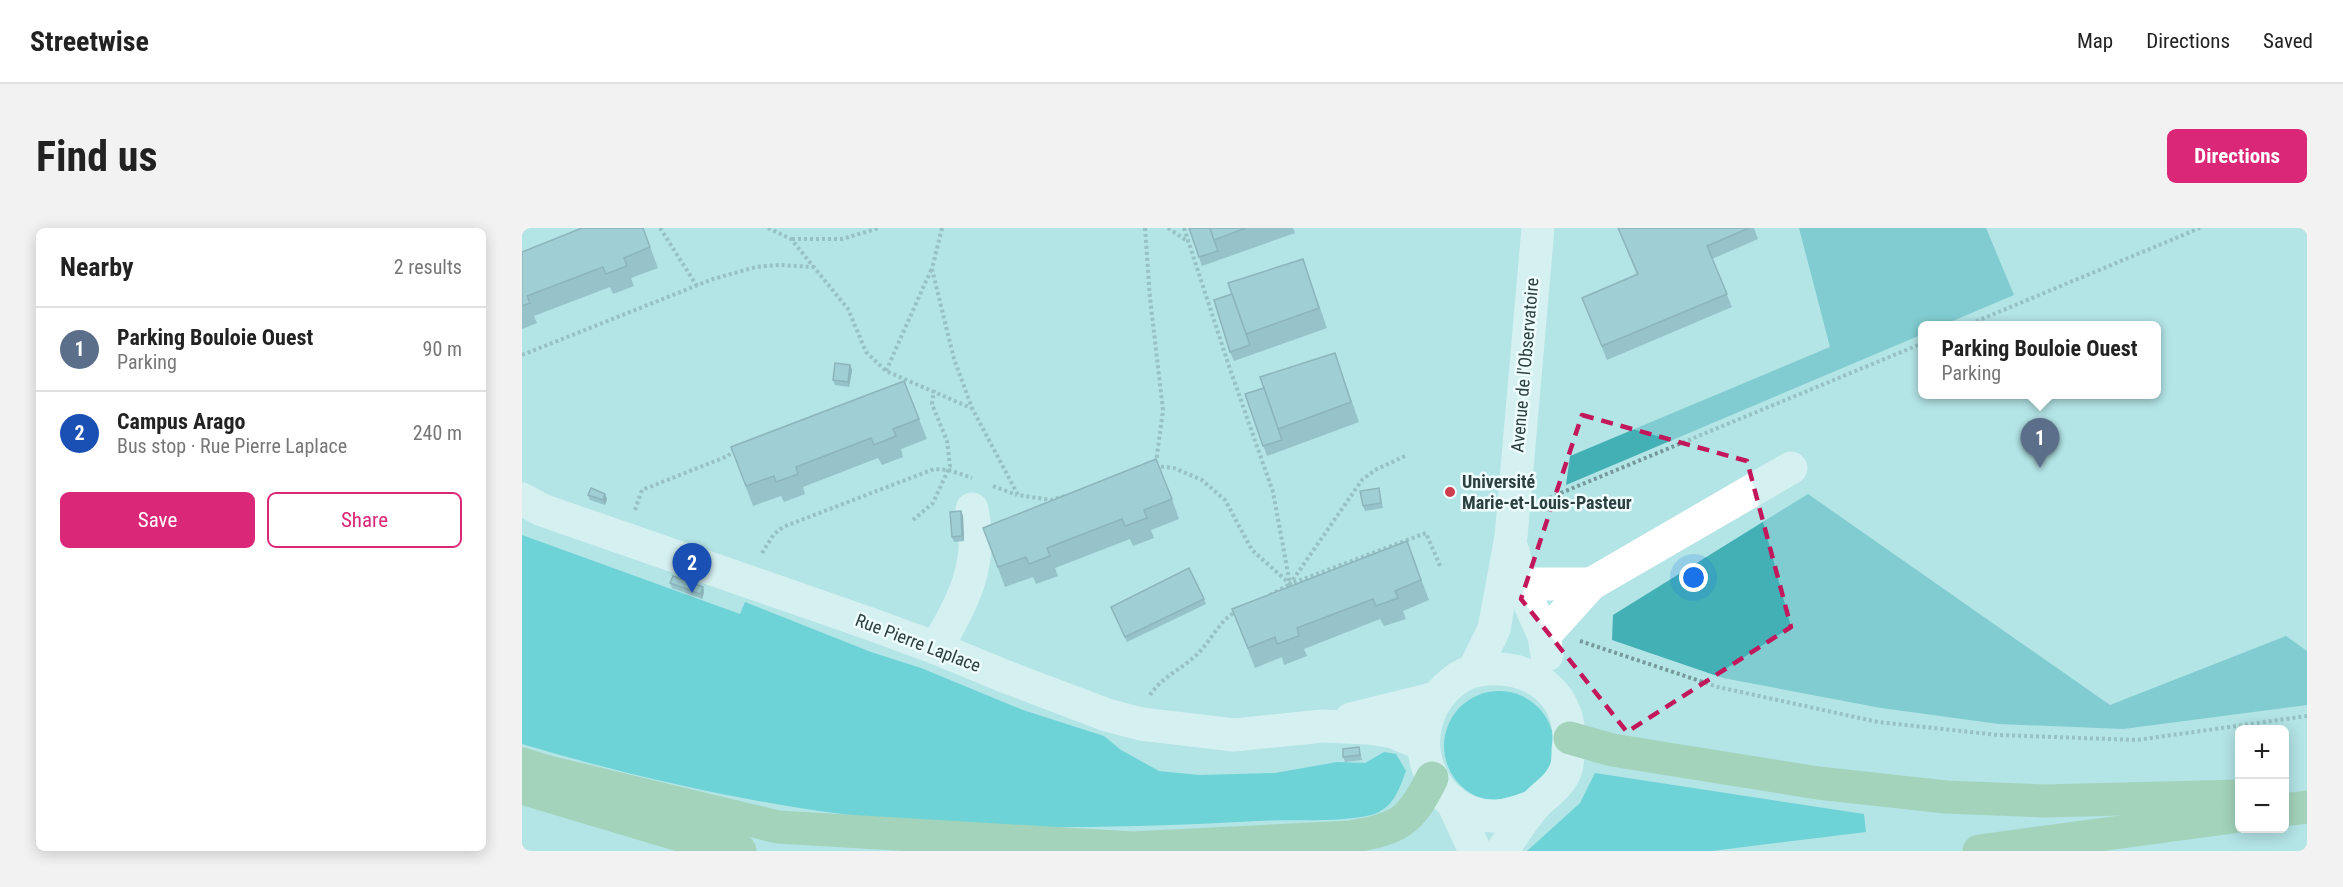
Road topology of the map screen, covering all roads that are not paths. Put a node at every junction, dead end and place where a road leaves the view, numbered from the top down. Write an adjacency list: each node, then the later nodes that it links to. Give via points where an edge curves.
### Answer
1 (1538, 228): 5 (street, Avenue de l'Observatoire, via 1511,537)
2 (1791, 468): 6 (street)
3 (980, 492): 8 (street, via 971,579)
4 (522, 499): 8 (street, Rue Pierre Laplace, via 542,510)
5 (1512, 584): 6 (street); 7 (street); 9 (street, Avenue de l'Observatoire)
6 (1591, 584): 7 (street)
7 (1544, 636): 10 (street)
8 (936, 648): 12 (street, Rue Pierre Laplace, via 1107,715 1142,724 1234,735)
9 (1474, 670): 10 (street, via 1518,670); 11 (street, via 1453,681)
10 (1552, 692): 13 (street, via 1563,708)
11 (1436, 698): 12 (street, Rue Pierre Laplace); 14 (street, via 1425,720)
12 (1323, 726): 14 (street, Rue Pierre Laplace, via 1393,732)
13 (1570, 738): 20 (highway, via 1612,750 1818,783 1946,797 2044,801); 21 (street, via 1566,769 1553,790)
14 (1422, 744): 17 (street, via 1425,762)
15 (522, 764): 17 (highway, via 778,827 1133,848 1351,837 1383,831 1407,818 1421,801)
16 (522, 788): 25 (highway)
17 (1442, 790): 21 (street, via 1471,812 1493,816 1514,814); 26 (street)
18 (2307, 794): 19 (highway)
19 (2289, 795)
20 (2235, 796)
21 (1534, 806): 27 (street)
22 (2307, 807): 23 (highway)
23 (2289, 809)
24 (2235, 817): 28 (highway)
25 (740, 851)
26 (1474, 851)
27 (1502, 851)
28 (1979, 851)

